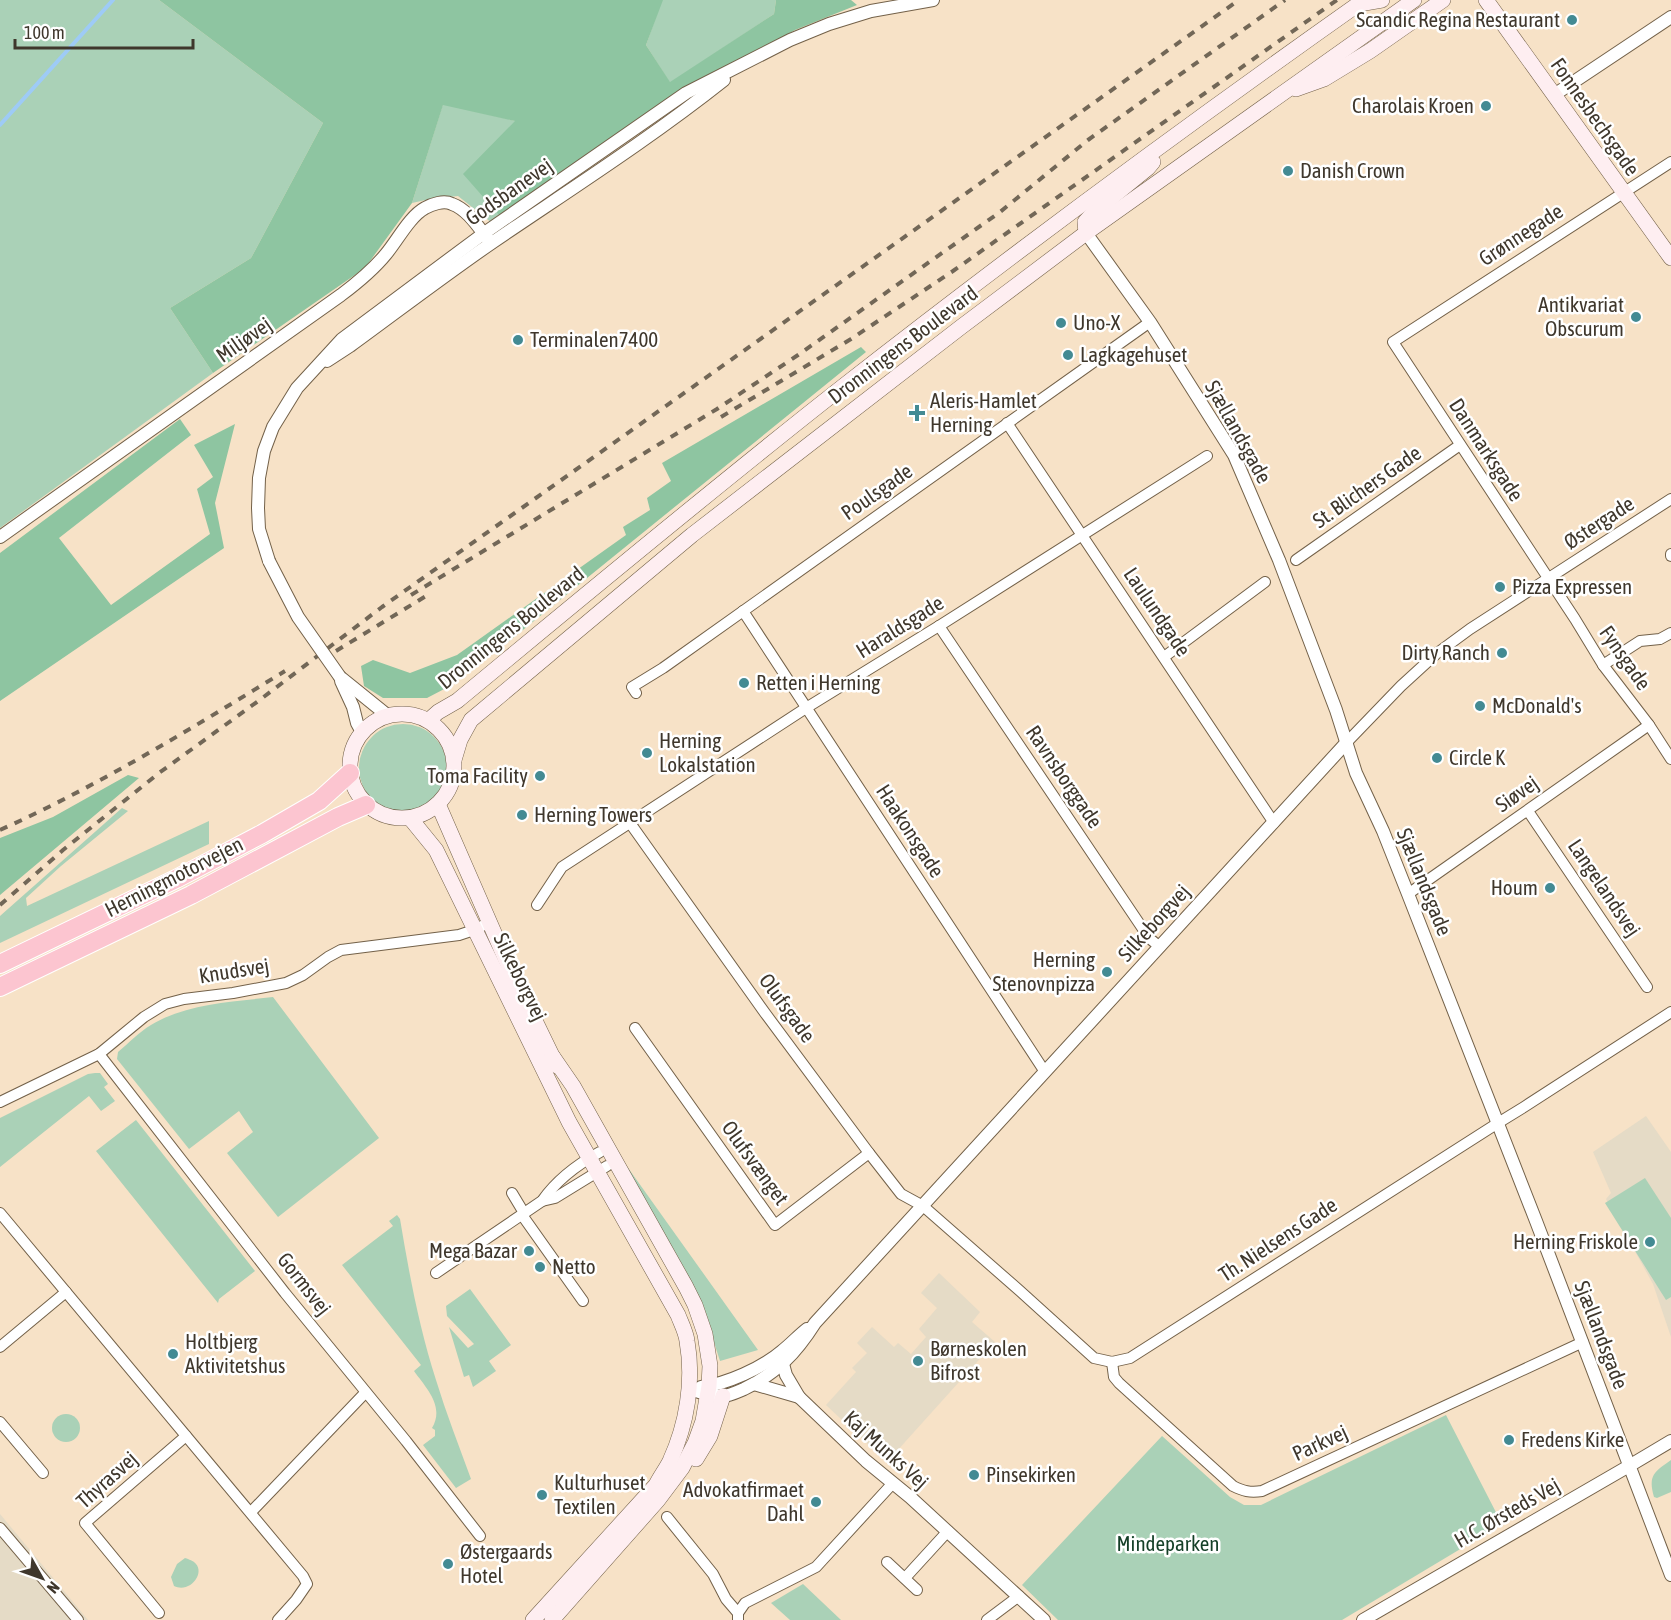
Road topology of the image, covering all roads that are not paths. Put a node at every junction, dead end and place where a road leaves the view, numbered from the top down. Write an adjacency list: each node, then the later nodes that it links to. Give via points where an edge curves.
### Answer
1 (933, 0): 17 (street, Godsbanevej, via 871,11 829,24 741,66 608,165)
2 (1382, 0): 7 (main road)
3 (1414, 0): 11 (main road, Dronningens Boulevard)
4 (1443, 0): 11 (main road, via 1324,79)
5 (1486, 0): 9 (main road, Fonnesbechsgade)
6 (1497, 0): 9 (main road)
7 (1361, 2): 12 (main road, Dronningens Boulevard)
8 (1671, 17): 10 (street)
9 (1504, 25): 10 (main road, Fonnesbechsgade)
10 (1554, 95): 14 (main road, Fonnesbechsgade)
11 (1277, 97): 16 (main road, Dronningens Boulevard)
12 (1175, 136): 15 (main road, Dronningens Boulevard); 16 (main road, via 1148,168 1095,210 1085,222)
13 (1671, 162): 14 (street, Grønnegade)
14 (1623, 192): 18 (main road, Fonnesbechsgade); 20 (street, Grønnegade)
15 (1046, 231): 16 (main road, via 1071,225); 39 (main road, Dronningens Boulevard, via 842,387)
16 (1086, 233): 19 (street, Sjællandsgade); 44 (main road, Dronningens Boulevard, via 692,535 471,720)
17 (487, 238): 26 (street, Miljøvej, via 467,214 450,202 423,208 373,268 341,295); 35 (street, Godsbanevej, bridge, via 314,370 283,409 264,451 259,478 259,529 269,561 298,616)
18 (1671, 258)
19 (1150, 322): 21 (street, Poulsgade); 42 (street, Sjællandsgade, via 1234,455 1283,570)
20 (1393, 342): 22 (street, Danmarksgade)
21 (1007, 423): 25 (street, Laulundgade); 30 (street, Poulsgade)
22 (1460, 445): 27 (street, St. Blichers Gade); 28 (street, Danmarksgade)
23 (1207, 456): 25 (street, Haraldsgade)
24 (1671, 499): 28 (street, Østergade)
25 (1082, 535): 31 (street, Haraldsgade); 33 (street, Laulundgade)
26 (0, 537)
27 (1296, 560)
28 (1548, 579): 34 (street, Fynsgade); 42 (street, Silkeborgvej, via 1436,654)
29 (1265, 582): 33 (street)
30 (743, 611): 36 (street, Poulsgade, via 632,687); 37 (street, Haakonsgade)
31 (939, 626): 37 (street, Haraldsgade); 56 (street, Ravnsborggade, via 1149,938)
32 (1671, 633): 34 (street, via 1660,639 1640,641)
33 (1164, 657): 51 (street, Laulundgade)
34 (1603, 665): 40 (street, Fynsgade)
35 (340, 677): 38 (street, Godsbanevej); 41 (street, Godsbanevej)
36 (636, 693)
37 (806, 708): 50 (street, Haraldsgade); 64 (street, Haakonsgade)
38 (387, 715): 39 (main road, via 401,713); 41 (main road)
39 (429, 720): 44 (main road, via 446,737)
40 (1648, 725): 43 (street, Fynsgade); 48 (street, Siøvej)
41 (362, 732): 45 (main road, via 351,751)
42 (1347, 742): 51 (street, Silkeborgvej); 52 (street, Sjællandsgade, via 1356,773)
43 (1671, 759)
44 (454, 760): 46 (main road, via 451,784)
45 (350, 772): 47 (main road); 57 (highway, Herningmotorvejen, via 319,801 262,834)
46 (438, 804): 49 (main road); 54 (main road, Silkeborgvej)
47 (366, 805): 49 (main road, via 391,817); 58 (highway, Herningmotorvejen)
48 (1528, 811): 52 (street, Siøvej); 59 (street, Langelandsvej)
49 (410, 818): 55 (main road, Silkeborgvej, via 436,850)
50 (630, 823): 53 (street, Haraldsgade, via 562,867); 67 (street, Olufsgade)
51 (1274, 823): 56 (street, Silkeborgvej)
52 (1408, 894): 66 (street, Sjællandsgade)
53 (537, 905)
54 (490, 922): 55 (street, Knudsvej); 63 (main road, Silkeborgvej)
55 (474, 930): 62 (street, Knudsvej, via 341,950 286,983 165,1004); 68 (main road, Silkeborgvej, via 569,1122)
56 (1160, 947): 64 (street, Silkeborgvej)
57 (0, 964)
58 (0, 987)
59 (1647, 987)
60 (1670, 1015): 66 (street, Th. Nielsens Gade)
61 (634, 1028): 67 (street, Olufsvænget, via 776,1225)
62 (99, 1054): 65 (street, Knudsvej); 86 (street, Gormsvej)
63 (553, 1057): 68 (main road, Silkeborgvej); 76 (main road, Silkeborgvej)
64 (1045, 1072): 72 (street, Silkeborgvej)
65 (0, 1102)
66 (1498, 1123): 80 (street, Sjællandsgade); 82 (street, Th. Nielsens Gade, via 1130,1358)
67 (869, 1153): 72 (street, Olufsgade, via 902,1194)
68 (594, 1155): 69 (main road, Silkeborgvej); 71 (street)
69 (602, 1169): 71 (street, via 555,1198); 76 (main road, Silkeborgvej, via 671,1273); 85 (main road, Silkeborgvej, via 678,1315 687,1340)
70 (512, 1193): 74 (street)
71 (542, 1201): 74 (street)
72 (923, 1206): 79 (street, Silkeborgvej); 82 (street, via 1094,1358)
73 (0, 1213): 77 (street)
74 (523, 1214): 75 (street); 78 (street)
75 (436, 1273)
76 (686, 1287): 87 (main road, Silkeborgvej, via 705,1334)
77 (66, 1292): 81 (street); 90 (street)
78 (583, 1301)
79 (815, 1323): 83 (street, Silkeborgvej); 87 (street, Silkeborgvej, via 765,1364)
80 (1582, 1342): 82 (street, Parkvej, via 1251,1493 1233,1486 1119,1383); 92 (street, Sjællandsgade)
81 (0, 1347)
82 (1112, 1362)
83 (783, 1364): 84 (street, Silkeborgvej); 88 (street, Kaj Munks Vej)
84 (753, 1384): 87 (street, Silkeborgvej); 88 (street, Kaj Munks Vej)
85 (690, 1389): 87 (street, Silkeborgvej); 109 (main road, Silkeborgvej, via 678,1439 656,1485)
86 (365, 1393): 95 (street); 99 (street, Gormsvej)
87 (713, 1393): 110 (main road, via 710,1436 700,1454)
88 (799, 1397): 94 (street, Kaj Munks Vej)
89 (0, 1422): 93 (street)
90 (186, 1436): 95 (street); 105 (street, Thyrasvej, via 85,1523)
91 (1671, 1441): 92 (street, H.C. Ørsteds Vej)
92 (1629, 1466): 101 (street, Sjællandsgade); 113 (street, H.C. Ørsteds Vej)
93 (43, 1473)
94 (893, 1483): 98 (street, Kaj Munks Vej); 106 (street, via 816,1567 744,1603)
95 (251, 1512): 108 (street, via 307,1584)
96 (667, 1517): 106 (street, via 713,1574)
97 (0, 1528): 107 (street)
98 (948, 1531): 102 (street); 104 (street, Kaj Munks Vej)
99 (480, 1536)
100 (887, 1562): 102 (street)
101 (1671, 1575)
102 (905, 1578): 103 (street)
103 (917, 1590)
104 (1019, 1596): 111 (street); 112 (street, Kaj Munks Vej)
105 (159, 1613)
106 (738, 1616)
107 (78, 1620)
108 (278, 1620)
109 (533, 1620)
110 (552, 1620)
111 (987, 1620)
112 (1044, 1620)
113 (1363, 1620)

